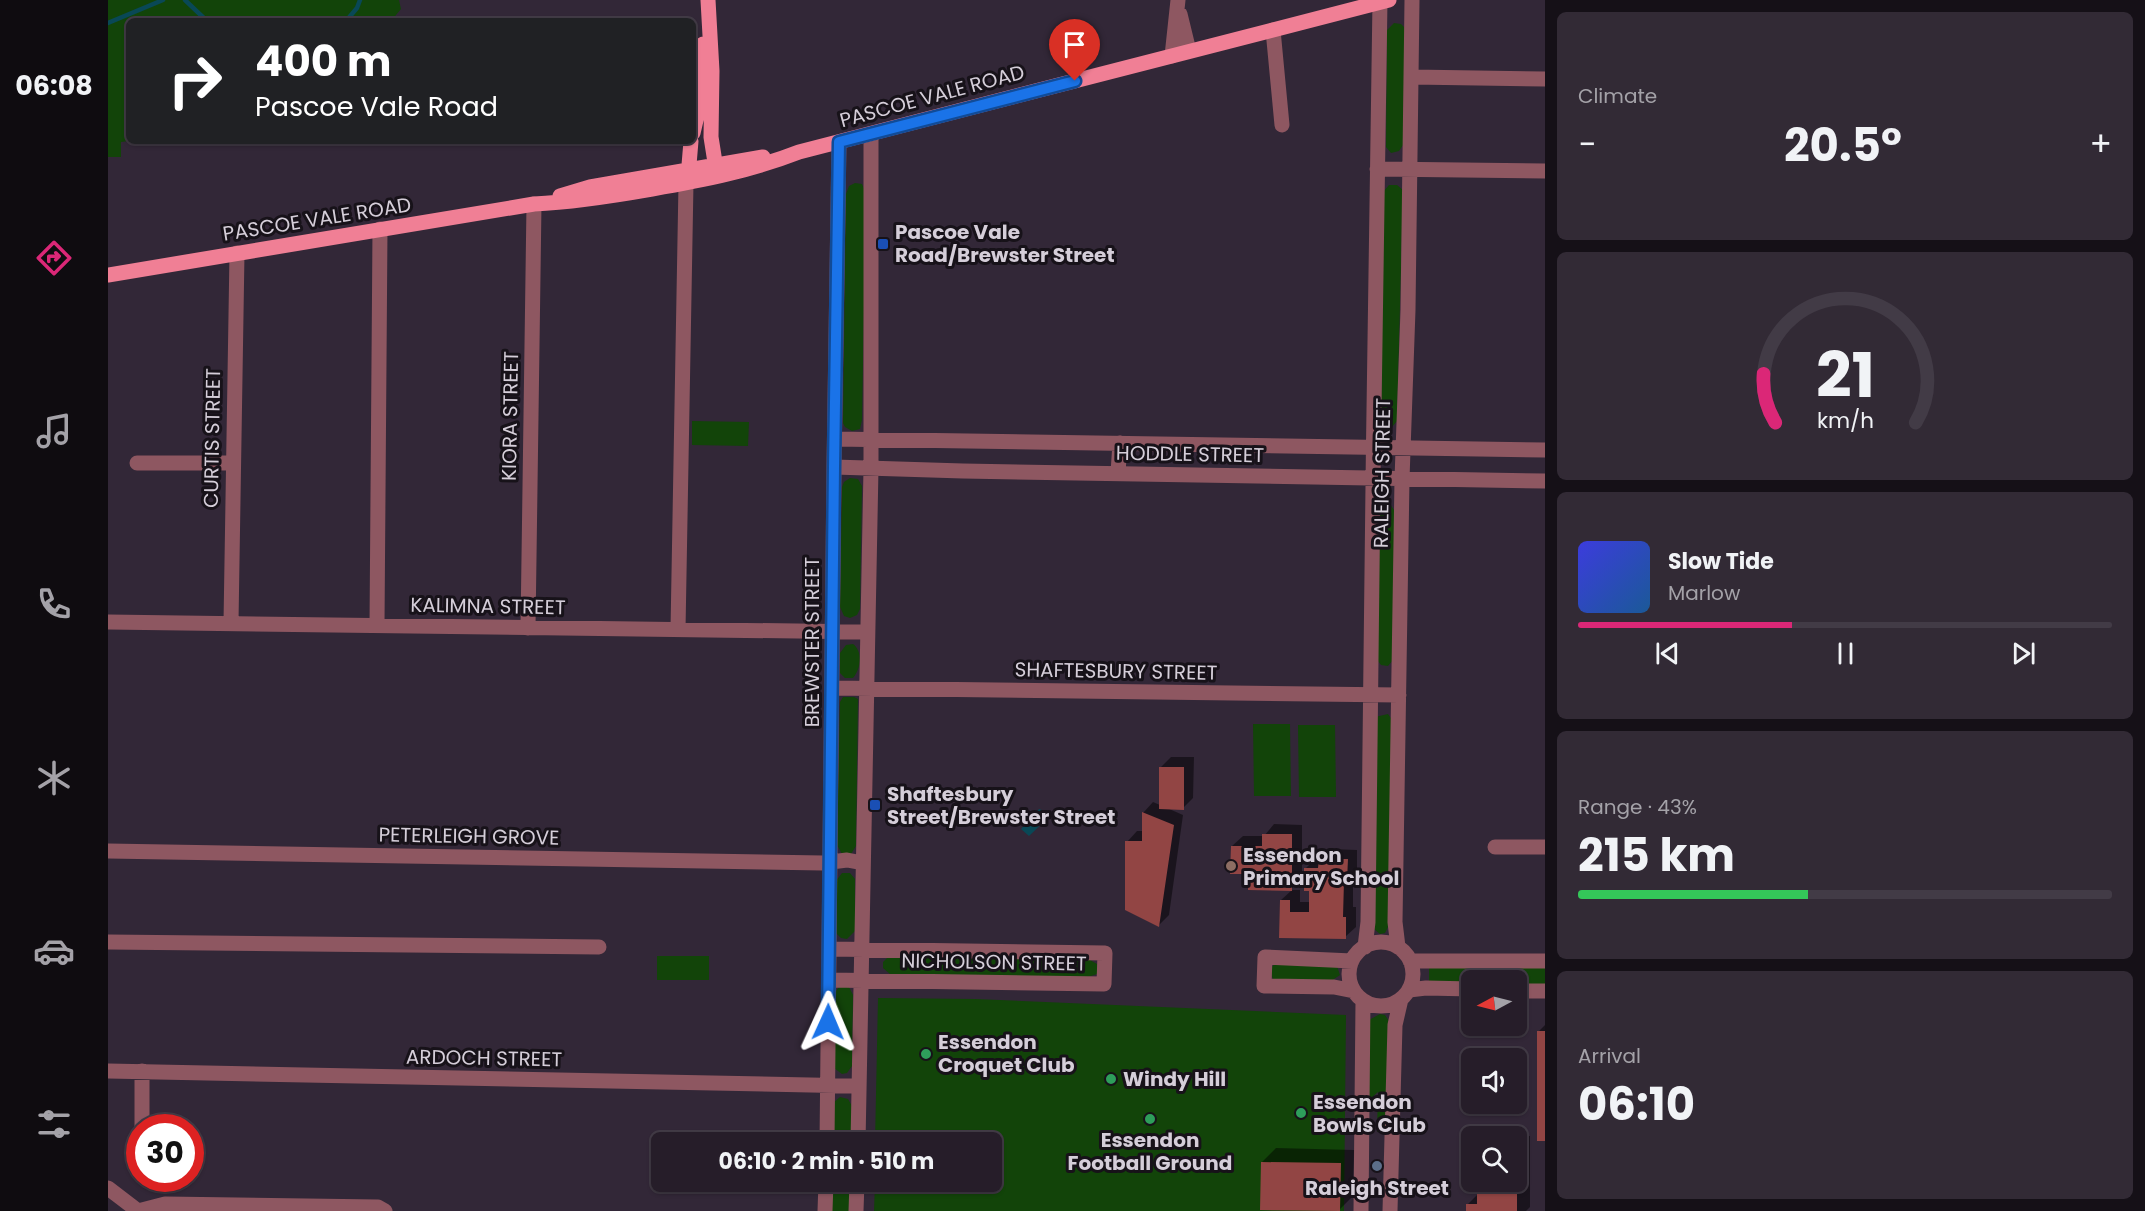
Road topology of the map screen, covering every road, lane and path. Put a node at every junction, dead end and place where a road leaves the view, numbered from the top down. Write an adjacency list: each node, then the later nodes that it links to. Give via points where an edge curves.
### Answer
1 (708, 0): 10 (main road); 17 (main road)
2 (1412, 0): 8 (street, RALEIGH STREET)
3 (1383, 1): 5 (main road, PASCOE VALE ROAD); 15 (street, RALEIGH STREET)
4 (1178, 2): 6 (street); 7 (street)
5 (1273, 30): 6 (main road, PASCOE VALE ROAD); 11 (street)
6 (1189, 51): 7 (main road, PASCOE VALE ROAD)
7 (1172, 56): 12 (main road, PASCOE VALE ROAD)
8 (1412, 77): 9 (street); 16 (street, RALEIGH STREET)
9 (1545, 79)
10 (696, 120)
11 (1282, 125)
12 (871, 134): 13 (main road, PASCOE VALE ROAD); 25 (street)
13 (839, 142): 17 (main road, PASCOE VALE ROAD); 24 (street, BREWSTER STREET)
14 (692, 144): 19 (main road)
15 (1377, 169): 16 (street); 27 (street, RALEIGH STREET)
16 (1410, 169): 18 (street); 28 (street, RALEIGH STREET)
17 (716, 171): 19 (main road, PASCOE VALE ROAD)
18 (1545, 171)
19 (687, 179): 20 (main road, PASCOE VALE ROAD, via 591,187); 42 (street)
20 (534, 204): 21 (main road, PASCOE VALE ROAD); 41 (street, KIORA STREET)
21 (380, 230): 22 (main road, PASCOE VALE ROAD); 40 (street)
22 (237, 253): 23 (main road, PASCOE VALE ROAD); 31 (street, CURTIS STREET)
23 (108, 275)
24 (835, 439): 25 (street, HODDLE STREET); 32 (street, BREWSTER STREET)
25 (871, 440): 26 (street, HODDLE STREET); 33 (street)
26 (1119, 442): 27 (street, HODDLE STREET); 34 (street)
27 (1374, 448): 28 (street, HODDLE STREET); 35 (street, RALEIGH STREET)
28 (1404, 449): 29 (street, HODDLE STREET); 36 (street, RALEIGH STREET)
29 (1545, 450)
30 (137, 463): 31 (street)
31 (233, 463): 39 (street, CURTIS STREET)
32 (834, 467): 33 (street, HODDLE STREET); 44 (street, BREWSTER STREET)
33 (871, 468): 34 (street, HODDLE STREET); 43 (street)
34 (1118, 473): 35 (street, HODDLE STREET)
35 (1374, 479): 36 (street, HODDLE STREET); 47 (street, RALEIGH STREET)
36 (1402, 479): 37 (street, HODDLE STREET); 48 (street, RALEIGH STREET)
37 (1545, 481)
38 (108, 622): 39 (street, KALIMNA STREET)
39 (231, 623): 40 (street, KALIMNA STREET)
40 (377, 626): 41 (street, KALIMNA STREET)
41 (528, 628): 42 (street, KALIMNA STREET)
42 (678, 630): 44 (street, KALIMNA STREET)
43 (867, 632): 44 (street, KALIMNA STREET); 46 (street)
44 (833, 633): 45 (street, BREWSTER STREET)
45 (832, 688): 46 (street, SHAFTESBURY STREET); 52 (street, BREWSTER STREET)
46 (866, 688): 47 (street, SHAFTESBURY STREET); 53 (street)
47 (1369, 695): 48 (street, SHAFTESBURY STREET); 56 (street, RALEIGH STREET)
48 (1399, 695): 57 (street, RALEIGH STREET, via 1395,922)
49 (1495, 847): 50 (street)
50 (1545, 847)
51 (108, 851): 52 (street, PETERLEIGH GROVE)
52 (830, 863): 53 (street, PETERLEIGH GROVE); 58 (street, BREWSTER STREET)
53 (863, 863): 59 (street)
54 (108, 942): 55 (street)
55 (599, 947)
56 (1365, 947): 57 (street, via 1382,943); 60 (street)
57 (1398, 947): 61 (street)
58 (830, 949): 59 (street, NICHOLSON STREET); 63 (street, BREWSTER STREET)
59 (861, 949): 64 (street); 64 (street, NICHOLSON STREET, via 1105,953 1104,984)
60 (1352, 961): 69 (street, via 1350,981); 69 (street, via 1265,957 1264,986 1334,987)
61 (1410, 961): 62 (street); 68 (street, via 1413,981)
62 (1545, 961)
63 (829, 980): 64 (street, NICHOLSON STREET); 72 (street, BREWSTER STREET)
64 (861, 980): 73 (street)
65 (1461, 989): 68 (street, via 1426,988)
66 (1527, 990): 67 (street)
67 (1545, 991)
68 (1405, 995): 69 (street, via 1392,1005 1382,1006); 85 (street, via 1395,1024)
69 (1358, 996): 84 (street)
70 (108, 1071): 71 (street, ARDOCH STREET)
71 (142, 1071): 72 (street, ARDOCH STREET); 74 (street)
72 (828, 1086): 73 (street, ARDOCH STREET); 75 (street, BREWSTER STREET)
73 (859, 1086): 76 (street)
74 (142, 1114)
75 (827, 1132)
76 (858, 1132)
77 (108, 1188): 80 (street)
78 (826, 1192): 82 (street)
79 (857, 1192): 83 (street)
80 (138, 1211): 81 (street, via 165,1204)
81 (385, 1211)
82 (825, 1211)
83 (856, 1211)
84 (1361, 1211)
85 (1390, 1211)

